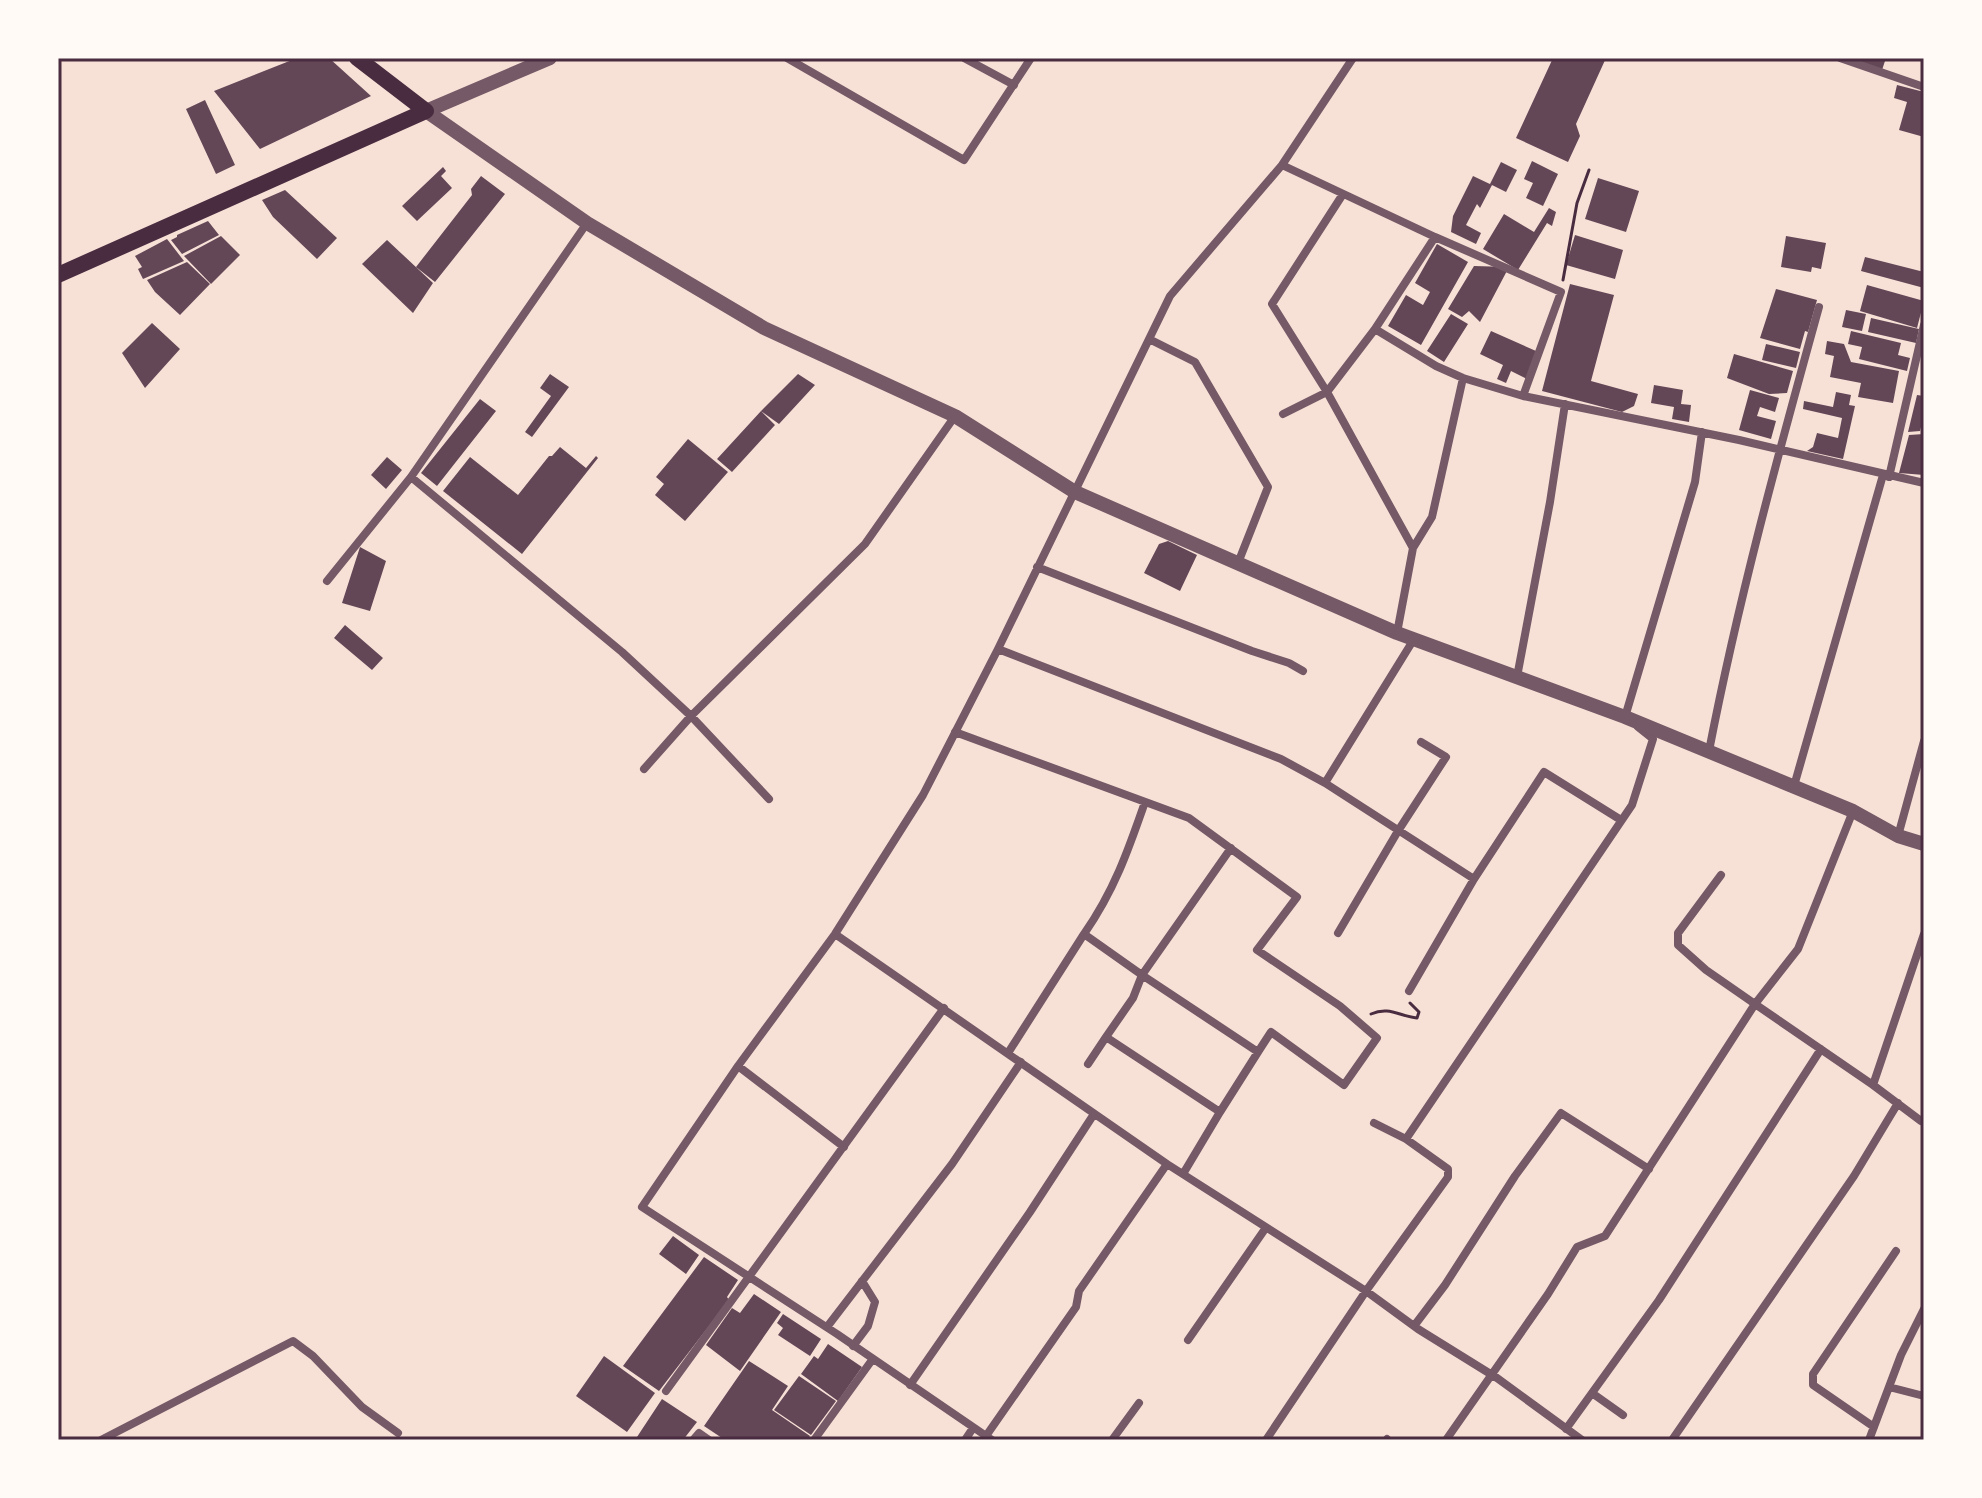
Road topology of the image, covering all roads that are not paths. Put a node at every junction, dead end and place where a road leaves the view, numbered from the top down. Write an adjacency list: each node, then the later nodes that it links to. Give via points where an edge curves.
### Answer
1 (357, 58): 10 (main road)
2 (550, 58): 10 (street)
3 (787, 58): 8 (street, via 964,160)
4 (964, 58): 8 (street)
5 (1031, 58): 8 (street)
6 (1353, 58): 11 (street)
7 (1840, 58): 9 (street)
8 (1014, 85)
9 (1924, 87)
10 (426, 111): 13 (street); 15 (main road)
11 (1282, 165): 12 (street); 19 (street, via 1170,296)
12 (1343, 194): 14 (street); 21 (street, via 1272,304)
13 (587, 223): 25 (street, via 764,328); 29 (street)
14 (1435, 237): 18 (street); 22 (street, via 1561,292)
15 (58, 275)
16 (1819, 307): 27 (street)
17 (1924, 325): 28 (street)
18 (1375, 329): 20 (street); 21 (street)
19 (1149, 339): 31 (street); 33 (street, via 1195,362 1268,487)
20 (1463, 378): 22 (street); 32 (street, via 1432,517)
21 (1327, 392): 24 (street); 32 (street)
22 (1523, 396): 23 (street)
23 (1565, 404): 26 (street); 40 (street)
24 (1283, 414)
25 (955, 416): 31 (street); 41 (street, via 865,544)
26 (1702, 432): 27 (street); 42 (street, via 1695,482)
27 (1779, 449): 28 (street); 46 (street, via 1728,650)
28 (1886, 476): 30 (street); 49 (street)
29 (411, 477): 35 (street); 41 (street)
30 (1924, 483)
31 (1075, 492): 33 (street); 34 (street)
32 (1413, 548): 36 (street)
33 (1238, 563): 36 (street)
34 (1037, 567): 38 (street); 39 (street)
35 (327, 581)
36 (1397, 633): 37 (street)
37 (1414, 639): 40 (street); 48 (street)
38 (998, 649): 43 (street); 48 (street, via 1281,759)
39 (1303, 671)
40 (1517, 677): 42 (street)
41 (691, 716): 47 (street); 50 (street)
42 (1625, 717): 46 (street); 53 (street, via 1653,739 1632,805)
43 (955, 732): 51 (street); 61 (street, via 923,795)
44 (1924, 741): 55 (street)
45 (1421, 742): 54 (street, via 1446,757)
46 (1709, 751): 49 (street)
47 (644, 769)
48 (1325, 783): 54 (street)
49 (1794, 786): 52 (street)
50 (769, 799)
51 (1145, 802): 57 (street, via 1189,818); 62 (street, via 1120,873)
52 (1853, 811): 55 (street); 66 (street, via 1798,949)
53 (1621, 820): 59 (street, via 1544,772); 81 (street)
54 (1398, 831): 59 (street); 60 (street)
55 (1898, 836): 56 (street)
56 (1924, 844)
57 (1231, 848): 64 (street); 70 (street, via 1297,897 1257,950 1377,1038 1344,1085 1271,1032)
58 (1721, 875): 66 (street, via 1678,933 1678,945)
59 (1474, 879): 65 (street)
60 (1338, 933)
61 (835, 934): 67 (street); 74 (street)
62 (1084, 934): 64 (street); 71 (street)
63 (1924, 934): 75 (street)
64 (1142, 975): 68 (street); 70 (street)
65 (1409, 991)
66 (1755, 1004): 69 (street); 84 (street)
67 (944, 1008): 71 (street); 82 (street)
68 (1106, 1037): 73 (street); 77 (street)
69 (1821, 1049): 75 (street); 102 (street, via 1659,1300)
70 (1258, 1052): 77 (street)
71 (1008, 1053): 72 (street)
72 (1021, 1062): 78 (street); 89 (street, via 952,1164)
73 (1088, 1064)
74 (738, 1066): 82 (street); 88 (street, via 642,1207)
75 (1873, 1085): 76 (street)
76 (1898, 1103): 79 (street); 120 (street, via 1854,1176)
77 (1220, 1112): 85 (street)
78 (1094, 1114): 83 (street); 99 (street)
79 (1921, 1121)
80 (1374, 1123): 81 (street)
81 (1406, 1139): 90 (street, via 1448,1169 1448,1177)
82 (844, 1147): 88 (street)
83 (1167, 1164): 85 (street); 110 (street, via 1079,1291 1076,1307)
84 (1649, 1169): 93 (street, via 1561,1113); 98 (street, via 1605,1236 1577,1247)
85 (1183, 1174): 86 (street)
86 (1265, 1229): 90 (street); 95 (street)
87 (1896, 1251): 106 (street, via 1813,1374 1813,1385)
88 (751, 1277): 94 (street); 101 (street)
89 (862, 1281): 94 (street); 96 (street, via 875,1302 868,1326)
90 (1366, 1291): 93 (street); 117 (street)
91 (1924, 1309): 92 (street)
92 (1922, 1319): 100 (street)
93 (1414, 1326): 98 (street)
94 (827, 1327): 96 (street)
95 (1188, 1340)
96 (853, 1346): 97 (street)
97 (872, 1360): 99 (street); 114 (street)
98 (1492, 1375): 108 (street); 118 (street)
99 (910, 1385): 107 (street)
100 (1889, 1387): 103 (street); 106 (street)
101 (666, 1391)
102 (1592, 1393): 105 (street); 108 (street)
103 (1924, 1396)
104 (1139, 1403): 116 (street)
105 (1623, 1415)
106 (1874, 1427): 121 (street)
107 (973, 1428): 110 (street); 115 (street)
108 (1566, 1429): 119 (street)
109 (398, 1433): 111 (street, via 362,1407 293,1341)
110 (989, 1438)
111 (101, 1440)
112 (693, 1440): 113 (street, via 699,1433)
113 (709, 1440)
114 (814, 1440)
115 (965, 1440)
116 (1112, 1440)
117 (1266, 1440)
118 (1446, 1440)
119 (1582, 1440)
120 (1672, 1440)
121 (1869, 1440)

